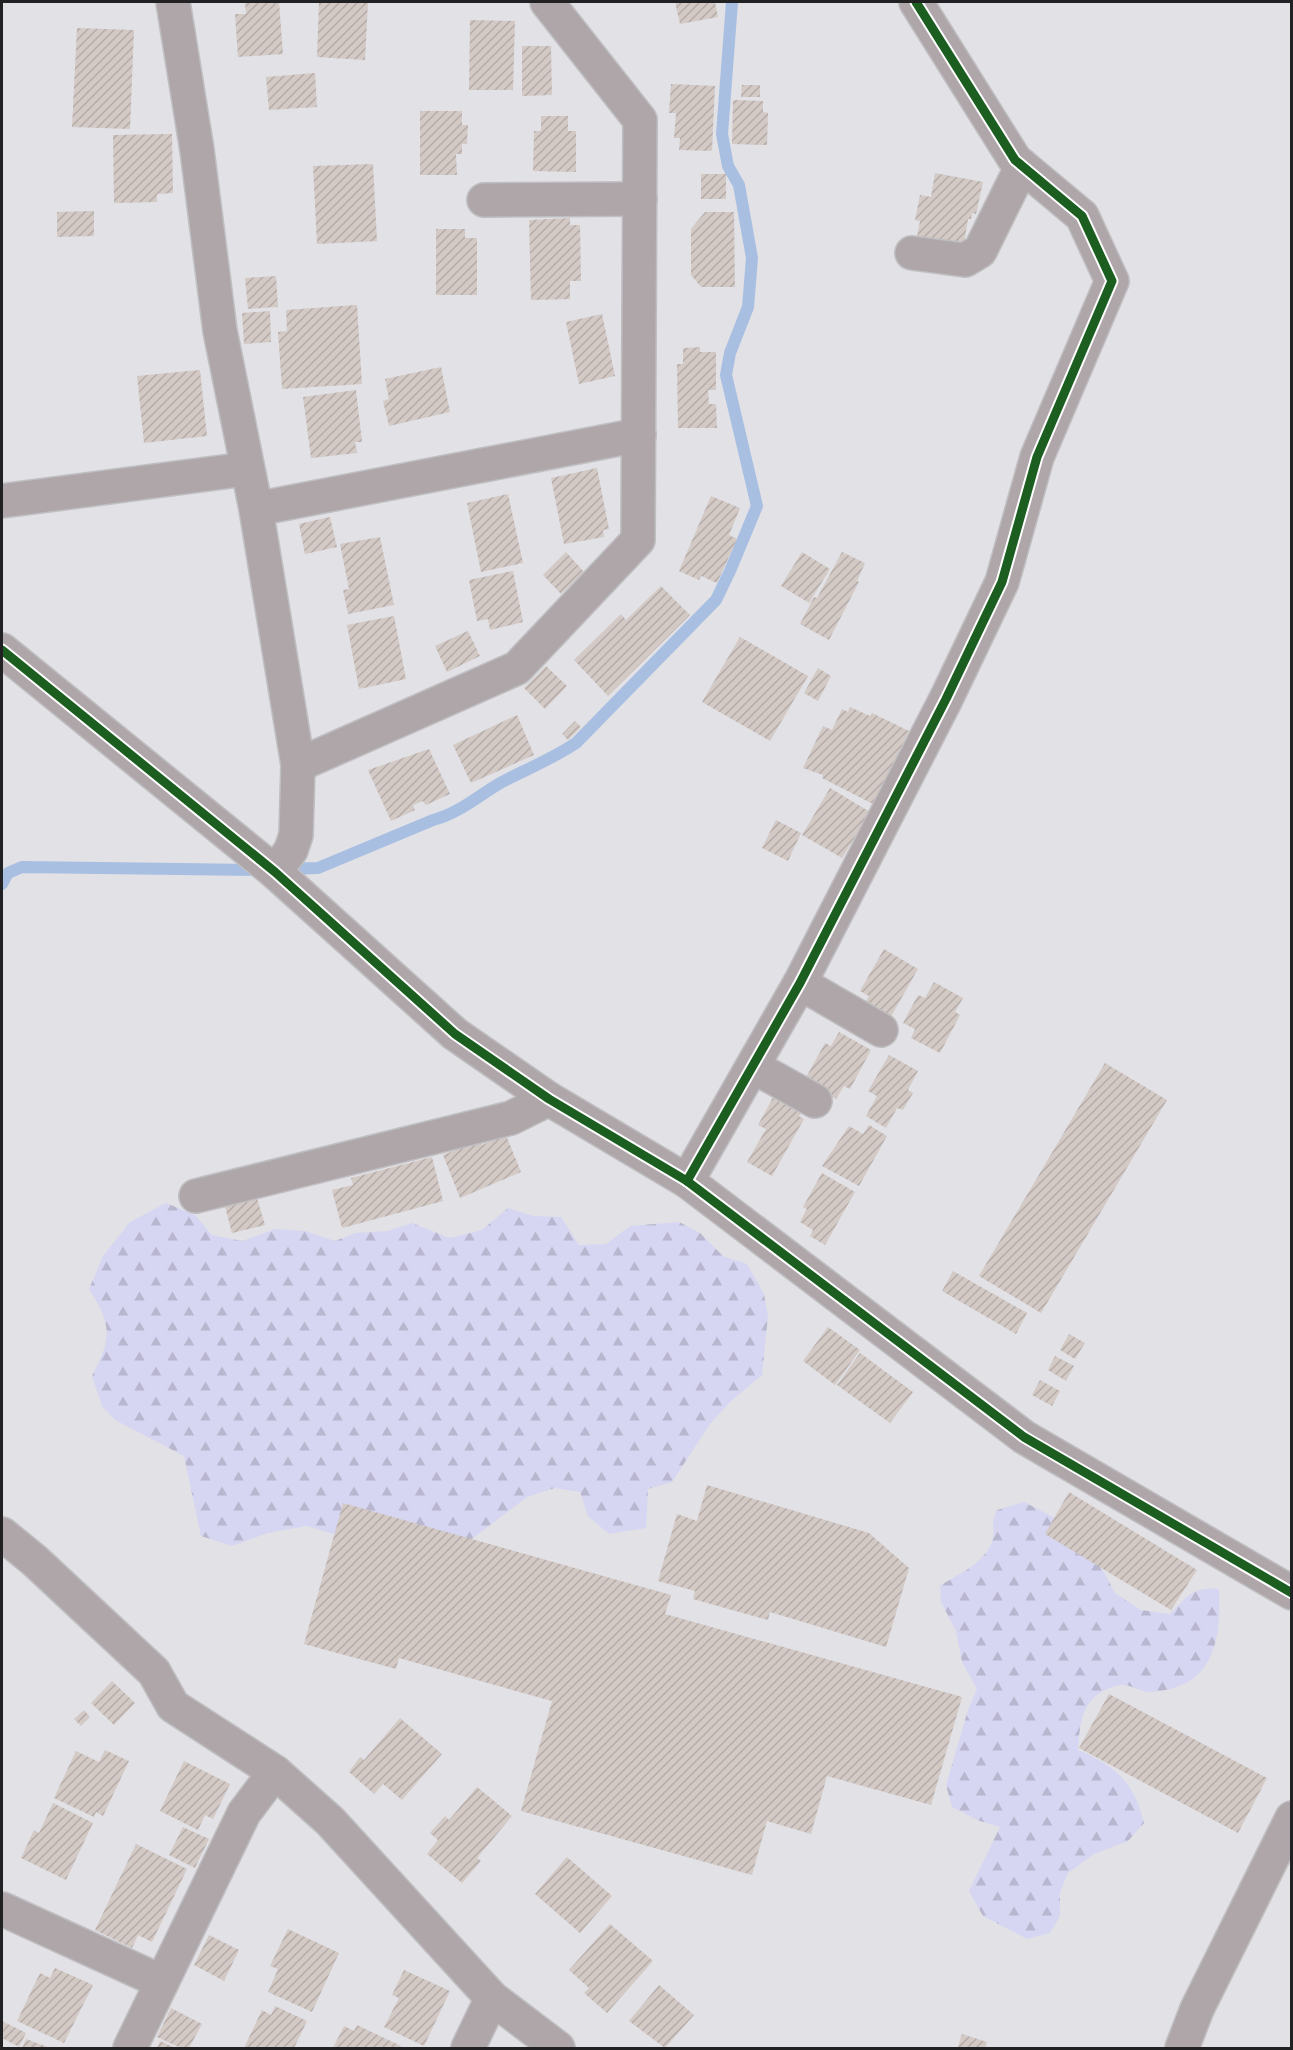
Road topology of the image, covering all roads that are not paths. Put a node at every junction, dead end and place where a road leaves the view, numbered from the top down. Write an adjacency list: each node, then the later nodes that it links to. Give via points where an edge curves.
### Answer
1 (173, 2): 9 (street, via 220,331)
2 (547, 2): 5 (street, via 640,120)
3 (916, 2): 4 (street)
4 (1022, 166): 7 (street, via 980,250 965,260); 15 (street, via 1082,216 1113,281 1037,457 1002,582)
5 (640, 199): 6 (street); 8 (street)
6 (484, 200)
7 (912, 253)
8 (639, 435): 11 (street); 13 (street, via 638,540 517,668)
9 (246, 469): 10 (street); 11 (street)
10 (2, 501)
11 (256, 509): 13 (street)
12 (2, 650): 14 (street)
13 (298, 765): 14 (street, via 296,835 291,850)
14 (275, 872): 18 (street, via 455,1034)
15 (800, 983): 16 (street); 17 (street)
16 (881, 1030)
17 (754, 1067): 19 (street); 20 (street)
18 (549, 1099): 20 (street); 21 (street, via 511,1118)
19 (815, 1101)
20 (687, 1181): 23 (street, via 1024,1437)
21 (196, 1196)
22 (2, 1534): 24 (street, via 154,1672 173,1706)
23 (1292, 1593)
24 (275, 1772): 27 (street, via 244,1813); 28 (street, via 330,1821)
25 (1292, 1818): 32 (street, via 1197,2009)
26 (2, 1909): 27 (street)
27 (162, 1982): 29 (street)
28 (492, 1998): 30 (street); 31 (street)
29 (130, 2049)
30 (468, 2049)
31 (558, 2049)
32 (1182, 2049)

